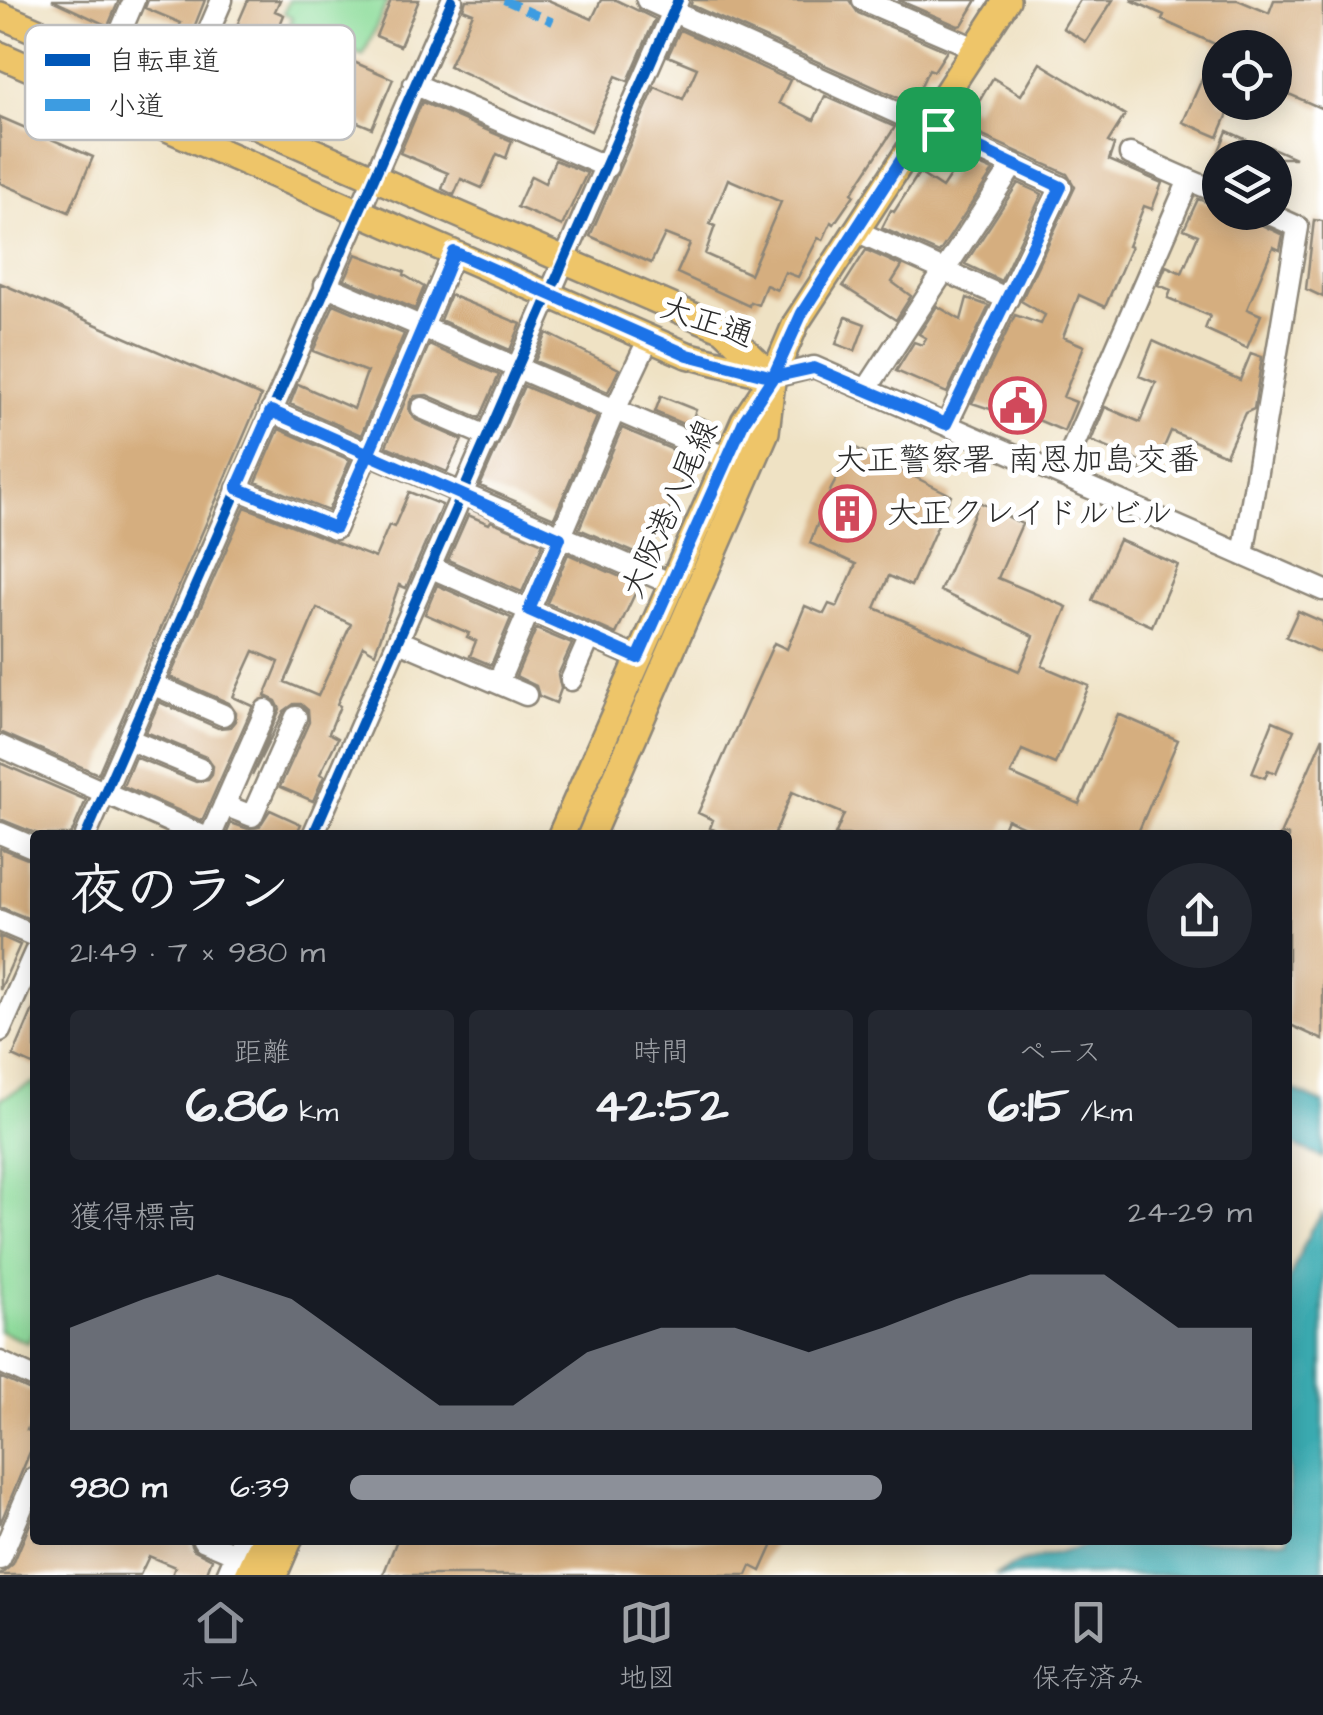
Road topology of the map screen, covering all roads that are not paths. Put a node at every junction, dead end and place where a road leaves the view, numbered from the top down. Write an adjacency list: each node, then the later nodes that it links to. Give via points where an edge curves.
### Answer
1 (134, 0): 9 (street)
2 (222, 0): 10 (street)
3 (452, 0): 15 (street)
4 (647, 0): 7 (street)
5 (863, 0): 12 (street)
6 (1007, 0): 12 (main road, 大阪港八尾線)
7 (675, 6): 16 (street); 21 (street)
8 (0, 15): 11 (main road, 大正通)
9 (123, 25)
10 (211, 25)
11 (25, 26)
12 (975, 48): 16 (main road, 大阪港八尾線)
13 (0, 55): 14 (main road, 大正通)
14 (25, 66)
15 (414, 84): 21 (street); 22 (street)
16 (925, 123): 20 (street); 27 (main road, 大阪港八尾線)
17 (195, 140): 25 (main road, 大正通)
18 (291, 140): 22 (main road, 大正通)
19 (1130, 154): 23 (street)
20 (1014, 164): 30 (street); 33 (street, via 1061,187)
21 (607, 167): 29 (street)
22 (372, 176): 25 (street); 29 (main road, 大正通)
23 (1189, 180): 24 (street); 46 (street)
24 (1202, 185)
25 (357, 211): 28 (main road, 大正通); 31 (street)
26 (1292, 223): 50 (street, via 1298,226)
27 (854, 230): 30 (street); 37 (main road, 大阪港八尾線, via 796,322)
28 (454, 252): 32 (main road, 大正通); 34 (street)
29 (567, 260): 32 (street); 37 (main road, 大正通, via 722,329)
30 (943, 270): 33 (street); 38 (street)
31 (326, 285): 34 (street); 40 (street)
32 (552, 294): 35 (main road, 大正通); 36 (street)
33 (1008, 299): 42 (street)
34 (423, 327): 36 (street); 44 (street)
35 (649, 338): 37 (main road, 大正通); 41 (street)
36 (519, 369): 41 (street); 43 (street)
37 (773, 377): 38 (street, via 814,368); 45 (main road, 大阪港八尾線); 75 (main road, 大阪港八尾線, via 766,432)
38 (866, 390): 42 (street)
39 (422, 408): 43 (street)
40 (271, 411): 44 (street); 47 (street)
41 (614, 412): 45 (street); 49 (street)
42 (946, 424): 46 (street)
43 (489, 437): 48 (street)
44 (368, 454): 47 (street, via 335,528); 48 (street)
45 (727, 458): 52 (main road, 大阪港八尾線)
46 (1061, 475): 50 (street)
47 (237, 488): 60 (street)
48 (463, 496): 49 (street); 51 (street)
49 (560, 538): 52 (street); 54 (street)
50 (1243, 555): 53 (street)
51 (432, 568): 54 (street); 56 (street)
52 (672, 584): 57 (main road, 大阪港八尾線)
53 (1323, 590)
54 (529, 610): 55 (street); 59 (street)
55 (590, 637): 57 (street); 58 (street)
56 (399, 641): 59 (street); 73 (street)
57 (638, 658): 74 (main road, 大阪港八尾線)
58 (571, 680)
59 (498, 683): 61 (street)
60 (152, 684): 63 (street); 65 (street)
61 (526, 694)
62 (266, 710): 69 (street)
63 (223, 715)
64 (296, 717): 69 (street, via 252,816)
65 (128, 739): 67 (street); 68 (street)
66 (0, 746): 68 (street)
67 (200, 769)
68 (105, 792): 70 (street); 71 (street)
69 (224, 805): 72 (street)
70 (88, 830)
71 (189, 830)
72 (213, 830)
73 (316, 830)
74 (563, 830)
75 (593, 830)
76 (0, 833): 77 (street)
77 (30, 846)
78 (0, 920): 79 (street)
79 (30, 934)
80 (30, 960): 81 (street)
81 (7, 995): 82 (street)
82 (0, 1031)
83 (0, 1362): 84 (street)
84 (30, 1376)
85 (30, 1489): 89 (street)
86 (215, 1545): 88 (street)
87 (287, 1545): 91 (main road)
88 (242, 1556): 90 (street)
89 (0, 1559)
90 (226, 1575)
91 (274, 1575)

